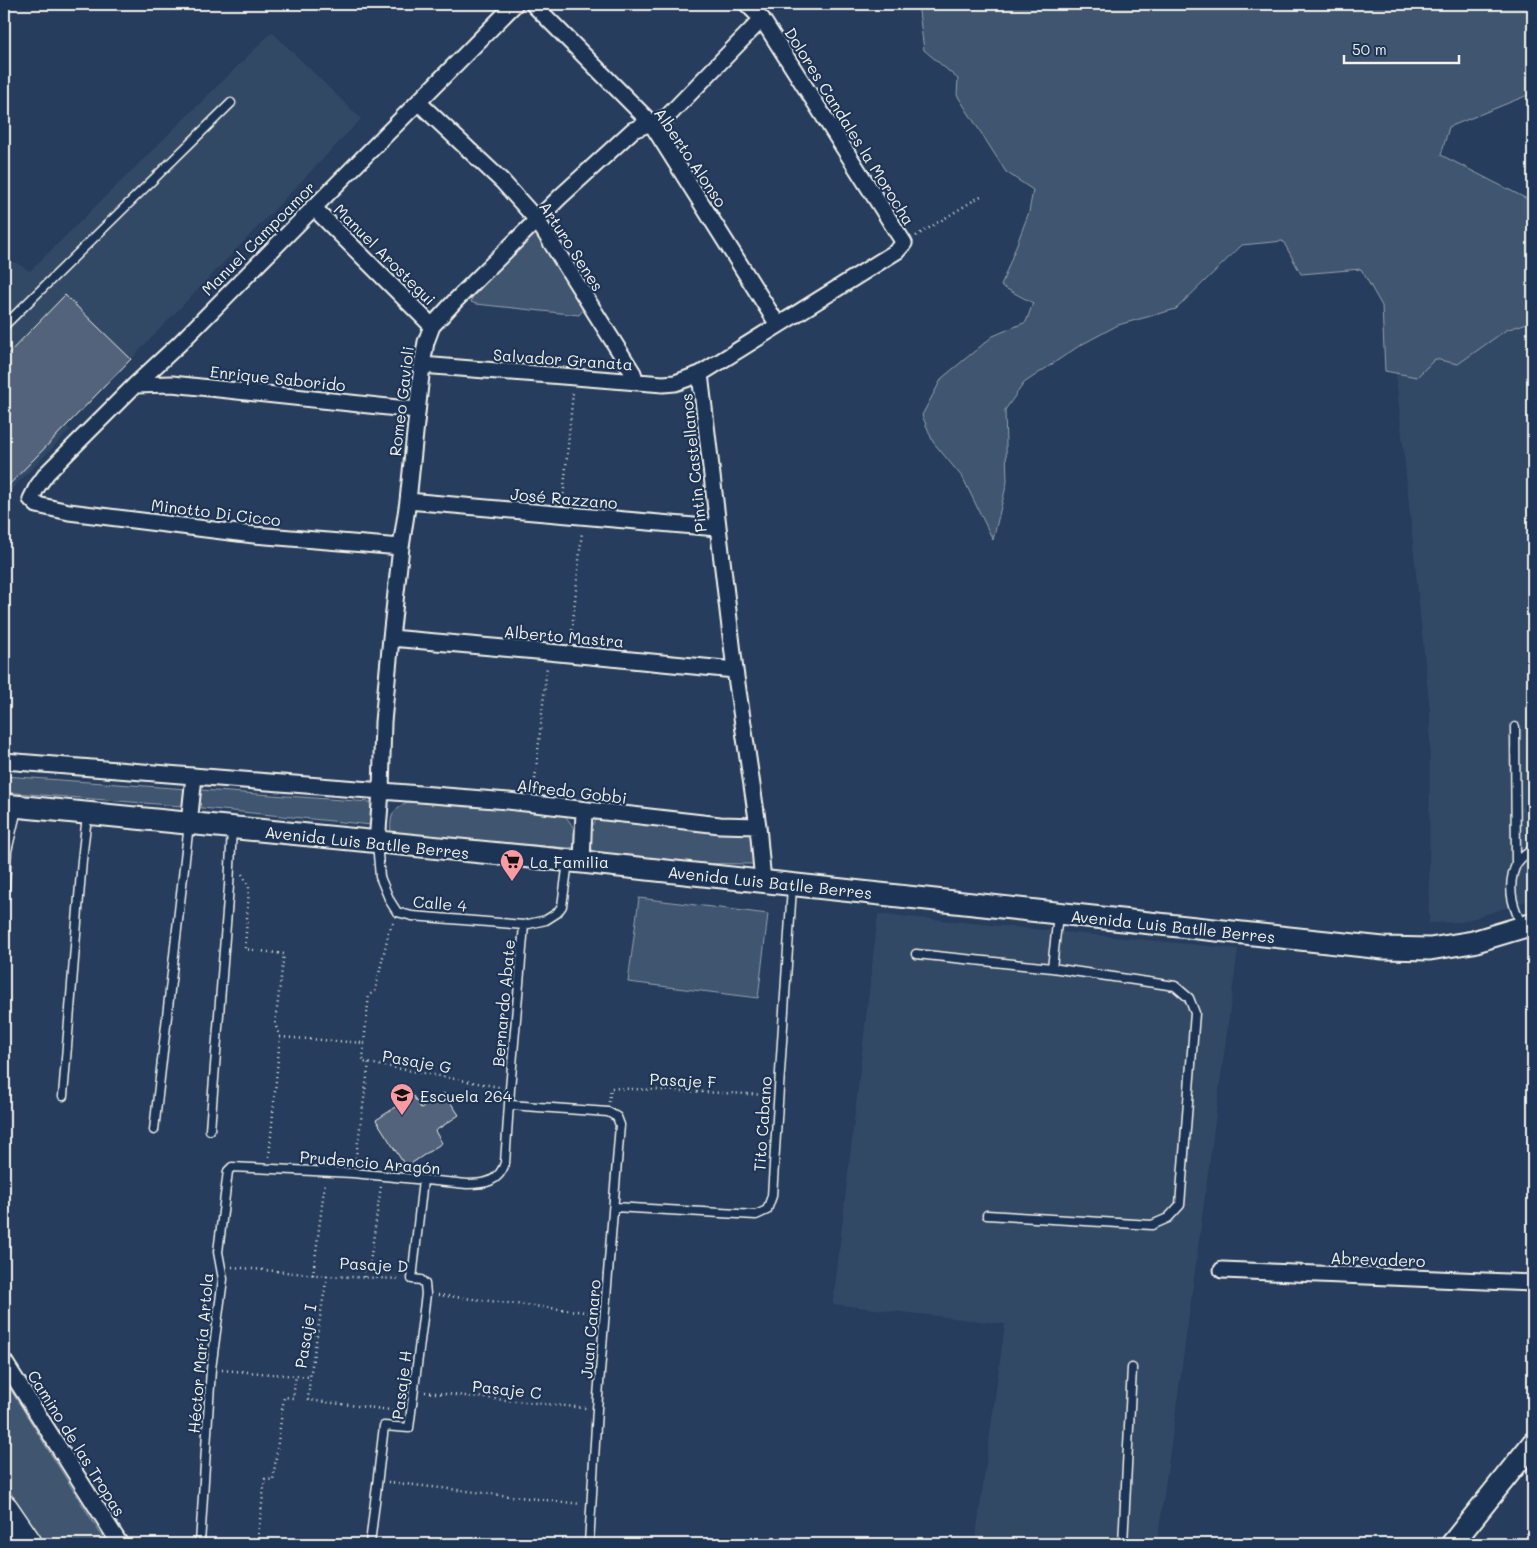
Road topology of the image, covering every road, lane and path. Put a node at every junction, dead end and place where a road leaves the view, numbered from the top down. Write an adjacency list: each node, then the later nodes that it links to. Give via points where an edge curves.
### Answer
1 (515, 4): 5 (street, Manuel Campoamor)
2 (533, 4): 7 (street, Alberto Alonso)
3 (747, 4): 4 (street, Dolores Candales la Morocha)
4 (762, 19): 7 (street, Romeo Gavioli, via 667,117); 11 (street, Dolores Candales la Morocha)
5 (418, 102): 9 (street, Manuel Campoamor); 10 (street, Arturo Senes, via 502,181)
6 (231, 103): 13 (lane)
7 (651, 123): 10 (street, Romeo Gavioli, via 634,130); 12 (street, Alberto Alonso)
8 (984, 194): 11 (path)
9 (313, 207): 14 (street, Manuel Arostegui); 19 (street, Manuel Campoamor, via 179,344)
10 (537, 220): 14 (street, Romeo Gavioli); 18 (street, Arturo Senes)
11 (904, 244): 12 (street, Pintin Castellanos)
12 (778, 325): 16 (street, Pintin Castellanos)
13 (4, 326)
14 (432, 326): 15 (street, Romeo Gavioli)
15 (422, 365): 17 (street, Salvador Granata); 20 (street, Romeo Gavioli)
16 (700, 374): 18 (street, Salvador Granata, via 675,383); 25 (street, Pintin Castellanos)
17 (575, 378): 18 (street, Salvador Granata); 23 (path)
18 (636, 382)
19 (135, 384): 20 (street, Enrique Saborido, via 172,384); 21 (street, Manuel Campoamor, via 47,473)
20 (416, 410): 22 (street, Romeo Gavioli)
21 (31, 500): 26 (street, Minotto Di Cicco, via 37,505 69,512 254,535)
22 (408, 501): 23 (street, José Razzano); 26 (street, Romeo Gavioli)
23 (562, 515): 24 (street, José Razzano)
24 (584, 517): 25 (street, José Razzano); 29 (path)
25 (718, 528): 30 (street, Pintin Castellanos)
26 (401, 547): 27 (street, Romeo Gavioli)
27 (391, 638): 28 (street, Alberto Mastra); 34 (street, Romeo Gavioli, via 383,722)
28 (548, 652): 29 (street, Alberto Mastra); 35 (path)
29 (569, 654): 30 (street, Alberto Mastra)
30 (735, 670): 40 (street, Pintin Castellanos)
31 (1515, 727): 46 (lane)
32 (4, 761): 33 (street, Alfredo Gobbi)
33 (194, 776): 34 (street, Alfredo Gobbi); 39 (street)
34 (381, 791): 35 (street, Alfredo Gobbi); 42 (street, Romeo Gavioli)
35 (532, 804): 37 (street, Alfredo Gobbi)
36 (11, 806): 38 (main road, Avenida Luis Batlle Berres); 49 (lane)
37 (584, 810): 40 (street, Alfredo Gobbi); 45 (street)
38 (88, 814): 39 (main road, Avenida Luis Batlle Berres); 60 (lane)
39 (189, 824): 41 (main road, Avenida Luis Batlle Berres); 64 (lane)
40 (758, 826): 47 (street, Pintin Castellanos)
41 (232, 828): 42 (main road, Avenida Luis Batlle Berres); 44 (lane)
42 (377, 843): 45 (main road, Avenida Luis Batlle Berres); 50 (lane, Calle 4, via 380,877)
43 (1533, 849): 46 (lane)
44 (231, 856): 56 (path, via 250,887 245,949 284,954 275,1024); 65 (lane)
45 (575, 862): 47 (main road, Avenida Luis Batlle Berres); 52 (lane, Bernardo Abate, via 557,913 546,920)
46 (1516, 864): 53 (lane, via 1510,892 1513,906)
47 (763, 882): 48 (main road, Avenida Luis Batlle Berres)
48 (792, 885): 51 (main road, Avenida Luis Batlle Berres); 61 (lane, Tito Cabano)
49 (4, 900)
50 (397, 912): 52 (lane, Calle 4, via 412,916); 57 (path, via 389,930 375,991 369,995)
51 (1058, 913): 53 (main road, Avenida Luis Batlle Berres, via 1383,948 1430,948 1473,942); 55 (lane)
52 (524, 924): 59 (lane, Bernardo Abate)
53 (1528, 926)
54 (916, 954): 55 (lane)
55 (1052, 968): 74 (lane, via 1175,986 1188,998 1194,1013 1180,1205 1168,1218 1152,1225)
56 (280, 1037): 57 (path, Pasaje G); 67 (path)
57 (364, 1043): 58 (path, Pasaje G, via 363,1062)
58 (369, 1063): 59 (path, Pasaje G); 70 (path)
59 (510, 1089): 62 (lane, Bernardo Abate)
60 (63, 1096)
61 (778, 1096): 63 (path, Pasaje F, via 611,1088); 73 (lane, Tito Cabano, via 772,1196 767,1210 756,1215)
62 (510, 1105): 63 (lane); 69 (lane, Bernardo Abate, via 506,1163)
63 (608, 1112): 73 (lane, Juan Canaro, via 617,1117 620,1126)
64 (154, 1130)
65 (210, 1130)
66 (232, 1167): 67 (lane, Prudencio Aragón); 75 (lane, Héctor María Artola, via 228,1171 218,1252)
67 (267, 1168): 68 (lane, Prudencio Aragón)
68 (326, 1172): 70 (lane, Prudencio Aragón); 77 (path)
69 (502, 1172): 72 (lane, Prudencio Aragón, via 483,1184)
70 (354, 1173): 71 (lane, Prudencio Aragón)
71 (383, 1176): 72 (lane, Prudencio Aragón); 79 (path, via 369,1269 364,1269)
72 (423, 1180): 80 (lane)
73 (614, 1207): 83 (lane, Juan Canaro)
74 (987, 1215)
75 (221, 1266): 77 (path, Pasaje D); 86 (lane, Héctor María Artola, via 223,1279)
76 (1222, 1270): 81 (street, Abrevadero)
77 (313, 1274): 78 (path, Pasaje D)
78 (326, 1276): 79 (path, Pasaje D); 88 (path, Pasaje I)
79 (364, 1277): 80 (path, Pasaje D)
80 (412, 1280): 82 (lane, Pasaje D, via 426,1284)
81 (1533, 1283)
82 (426, 1294): 83 (path); 89 (lane, Pasaje H)
83 (606, 1314): 90 (lane, Juan Canaro)
84 (4, 1361): 97 (street, Camino de las Tropas)
85 (1132, 1368): 102 (lane)
86 (211, 1369): 87 (path); 98 (lane, Héctor María Artola)
87 (296, 1375): 88 (path); 99 (path, Pasaje I, via 293,1398 284,1397 273,1480 265,1479)
88 (310, 1377): 91 (path, Pasaje I, via 308,1400)
89 (414, 1391): 90 (path, Pasaje C); 91 (lane, Pasaje H)
90 (597, 1409): 94 (lane, Juan Canaro)
91 (411, 1412): 93 (lane, Pasaje H, via 409,1428 384,1426)
92 (1533, 1443): 103 (main road)
93 (376, 1480): 94 (path); 100 (lane, Pasaje H)
94 (591, 1505): 101 (lane, Juan Canaro)
95 (4, 1509): 96 (highway)
96 (28, 1544)
97 (120, 1544)
98 (200, 1544)
99 (257, 1544)
100 (370, 1544)
101 (589, 1544)
102 (1123, 1544)
103 (1452, 1544)

